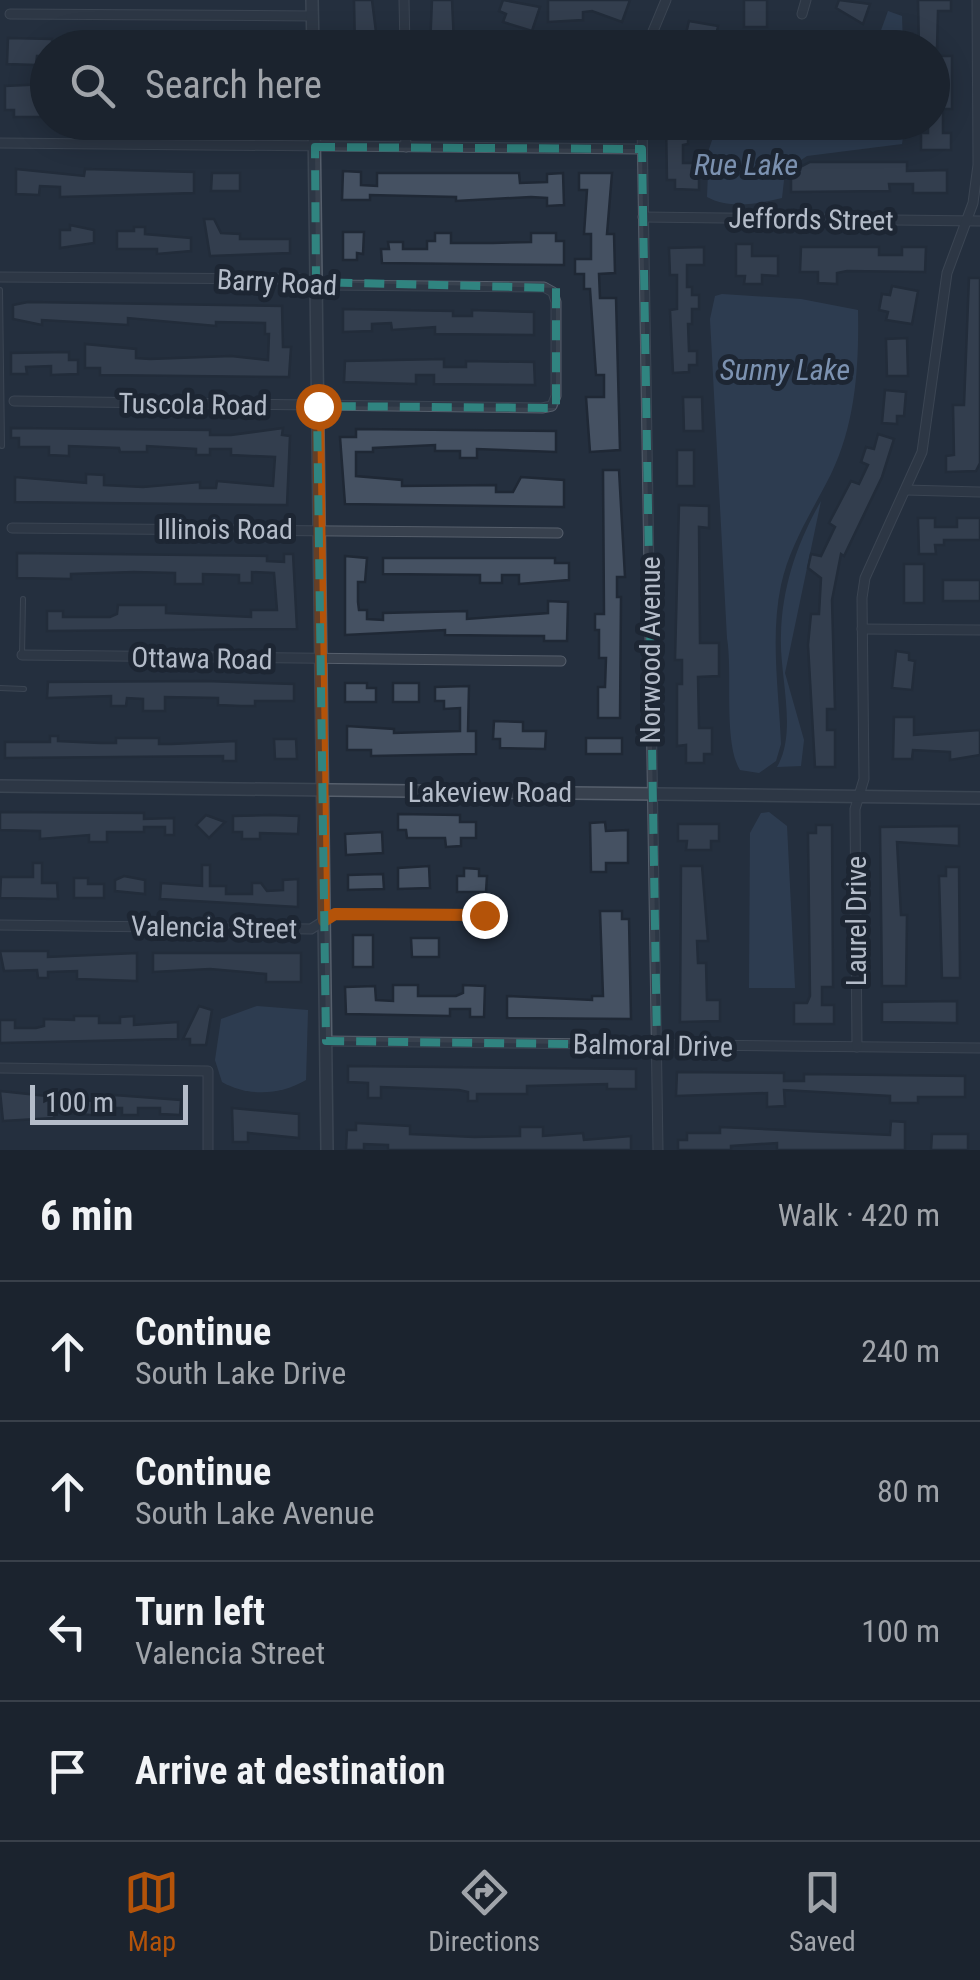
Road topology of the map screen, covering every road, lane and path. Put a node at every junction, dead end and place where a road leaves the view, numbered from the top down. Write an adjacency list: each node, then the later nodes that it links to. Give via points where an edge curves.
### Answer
1 (312, 0): 8 (street)
2 (404, 0): 10 (street)
3 (666, 0): 11 (street)
4 (806, 0): 7 (street)
5 (977, 0): 20 (street, Laurel Drive, via 978,165)
6 (5, 14): 8 (street)
7 (802, 14)
8 (312, 16): 9 (street)
9 (312, 30)
10 (405, 30)
11 (654, 30)
12 (315, 140): 16 (street)
13 (406, 140): 17 (street)
14 (642, 140): 18 (street, Norwood Avenue)
15 (0, 143): 16 (street)
16 (315, 147): 17 (street); 23 (street)
17 (406, 148): 18 (street)
18 (642, 149): 19 (street, Norwood Avenue)
19 (643, 217): 20 (street, Jeffords Street); 44 (street, Norwood Avenue)
20 (966, 220): 21 (street, Jeffords Street); 29 (street, Laurel Drive, via 947,272 930,420)
21 (980, 221)
22 (0, 277): 23 (street, Barry Road)
23 (316, 282): 26 (street); 27 (street, Barry Road, via 553,292)
24 (0, 290): 28 (lane)
25 (14, 401): 26 (street, Tuscola Road)
26 (318, 406): 27 (street, Tuscola Road); 32 (street)
27 (552, 406)
28 (2, 446)
29 (906, 490): 30 (street); 35 (street, Laurel Drive, via 865,578)
30 (980, 492)
31 (12, 528): 32 (street, Illinois Road)
32 (318, 530): 33 (street, Illinois Road); 38 (street)
33 (558, 533)
34 (23, 600): 37 (lane)
35 (862, 629): 36 (street); 45 (street, Laurel Drive)
36 (980, 630)
37 (22, 654): 38 (street, Ottawa Road)
38 (320, 660): 39 (street, Ottawa Road); 43 (street)
39 (561, 662)
40 (0, 688): 41 (lane)
41 (24, 688)
42 (0, 786): 43 (street, Lakeview Road)
43 (322, 790): 44 (street, Lakeview Road); 48 (street)
44 (652, 793): 45 (street, Lakeview Road); 51 (street, Norwood Avenue)
45 (859, 796): 46 (street, Lakeview Road); 52 (street, Laurel Drive)
46 (980, 798)
47 (484, 915): 48 (street, Valencia Street, via 335,914)
48 (324, 921): 49 (street, Valencia Street, via 311,929); 50 (street)
49 (0, 925)
50 (326, 1041): 51 (street, Balmoral Drive); 56 (street)
51 (656, 1045): 52 (street, Balmoral Drive); 57 (street, Norwood Avenue)
52 (857, 1046): 53 (street, Balmoral Drive)
53 (980, 1048)
54 (0, 1068): 55 (street, via 208,1071)
55 (208, 1150)
56 (327, 1150)
57 (658, 1150)

